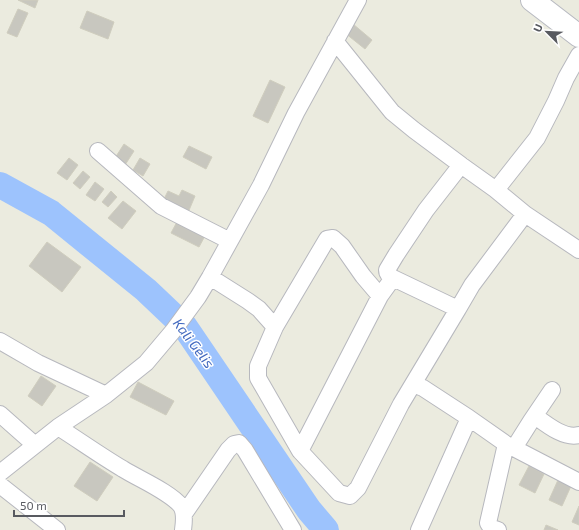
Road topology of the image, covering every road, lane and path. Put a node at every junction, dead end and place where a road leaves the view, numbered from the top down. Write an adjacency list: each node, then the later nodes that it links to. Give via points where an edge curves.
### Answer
1 (358, 0): 4 (street)
2 (532, 0): 3 (main road)
3 (579, 36)
4 (335, 41): 7 (street, via 392,112); 10 (street)
5 (579, 55): 8 (street, via 537,138)
6 (98, 151): 10 (street, via 161,206)
7 (461, 165): 8 (street); 13 (street, via 426,210 396,255 387,270)
8 (496, 190): 9 (street)
9 (525, 214): 11 (street); 15 (street, via 472,285)
10 (230, 241): 12 (street)
11 (579, 250)
12 (210, 277): 16 (street, via 259,309); 20 (street, via 173,331 146,363)
13 (393, 278): 14 (street); 15 (street)
14 (380, 296): 16 (street, via 342,246 333,238 327,239); 28 (street)
15 (458, 309): 18 (street)
16 (275, 327): 28 (street, via 258,366 258,378)
17 (0, 341): 20 (street, via 38,363)
18 (412, 384): 23 (street, via 423,388); 28 (street, via 358,488 350,496 339,493)
19 (552, 390): 22 (street)
20 (106, 395): 24 (street)
21 (0, 414): 26 (street)
22 (534, 416): 25 (street, via 564,434); 27 (street)
23 (470, 418): 27 (street); 36 (street)
24 (58, 427): 26 (street); 32 (street, via 167,494 182,507)
25 (579, 435)
26 (35, 445): 29 (street)
27 (510, 446): 30 (street); 37 (street, via 488,523)
28 (300, 451)
29 (0, 473)
30 (579, 482)
31 (0, 485): 33 (street)
32 (184, 514): 34 (street); 35 (street, via 228,450 239,443)
33 (57, 530)
34 (183, 530)
35 (293, 530)
36 (419, 530)
37 (498, 530)

